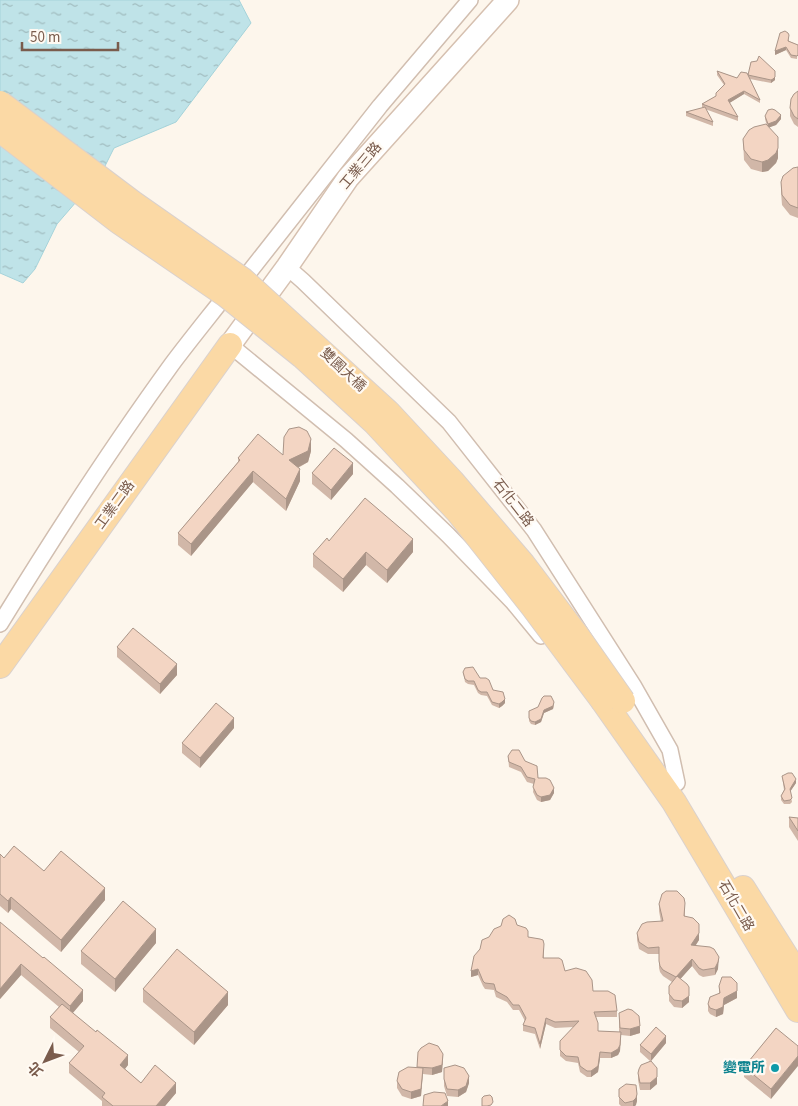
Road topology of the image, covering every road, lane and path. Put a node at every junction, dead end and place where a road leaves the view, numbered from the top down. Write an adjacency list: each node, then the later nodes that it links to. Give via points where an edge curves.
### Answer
1 (470, 0): 6 (street)
2 (508, 0): 5 (street, 工業三路, via 348,178)
3 (0, 103): 6 (main road, 雙園大橋, bridge, via 133,203)
4 (0, 130): 6 (main road, 雙園大橋, bridge, via 118,221)
5 (287, 267): 7 (street, 工業三路); 11 (street, 石化二路, via 449,422 534,530 633,685 670,750)
6 (235, 287): 8 (street, via 173,364); 10 (main road, 雙園大橋, bridge, via 388,412 452,481 523,564 576,634)
7 (230, 345): 9 (main road, 工業二路); 11 (street, 石化二路, via 346,440 448,535 513,602 566,665 634,764)
8 (0, 624)
9 (0, 666)
10 (613, 701): 11 (main road, 石化二路)
11 (676, 792): 12 (main road, 石化二路); 13 (main road, 石化二路)
12 (798, 975)
13 (798, 1010)

